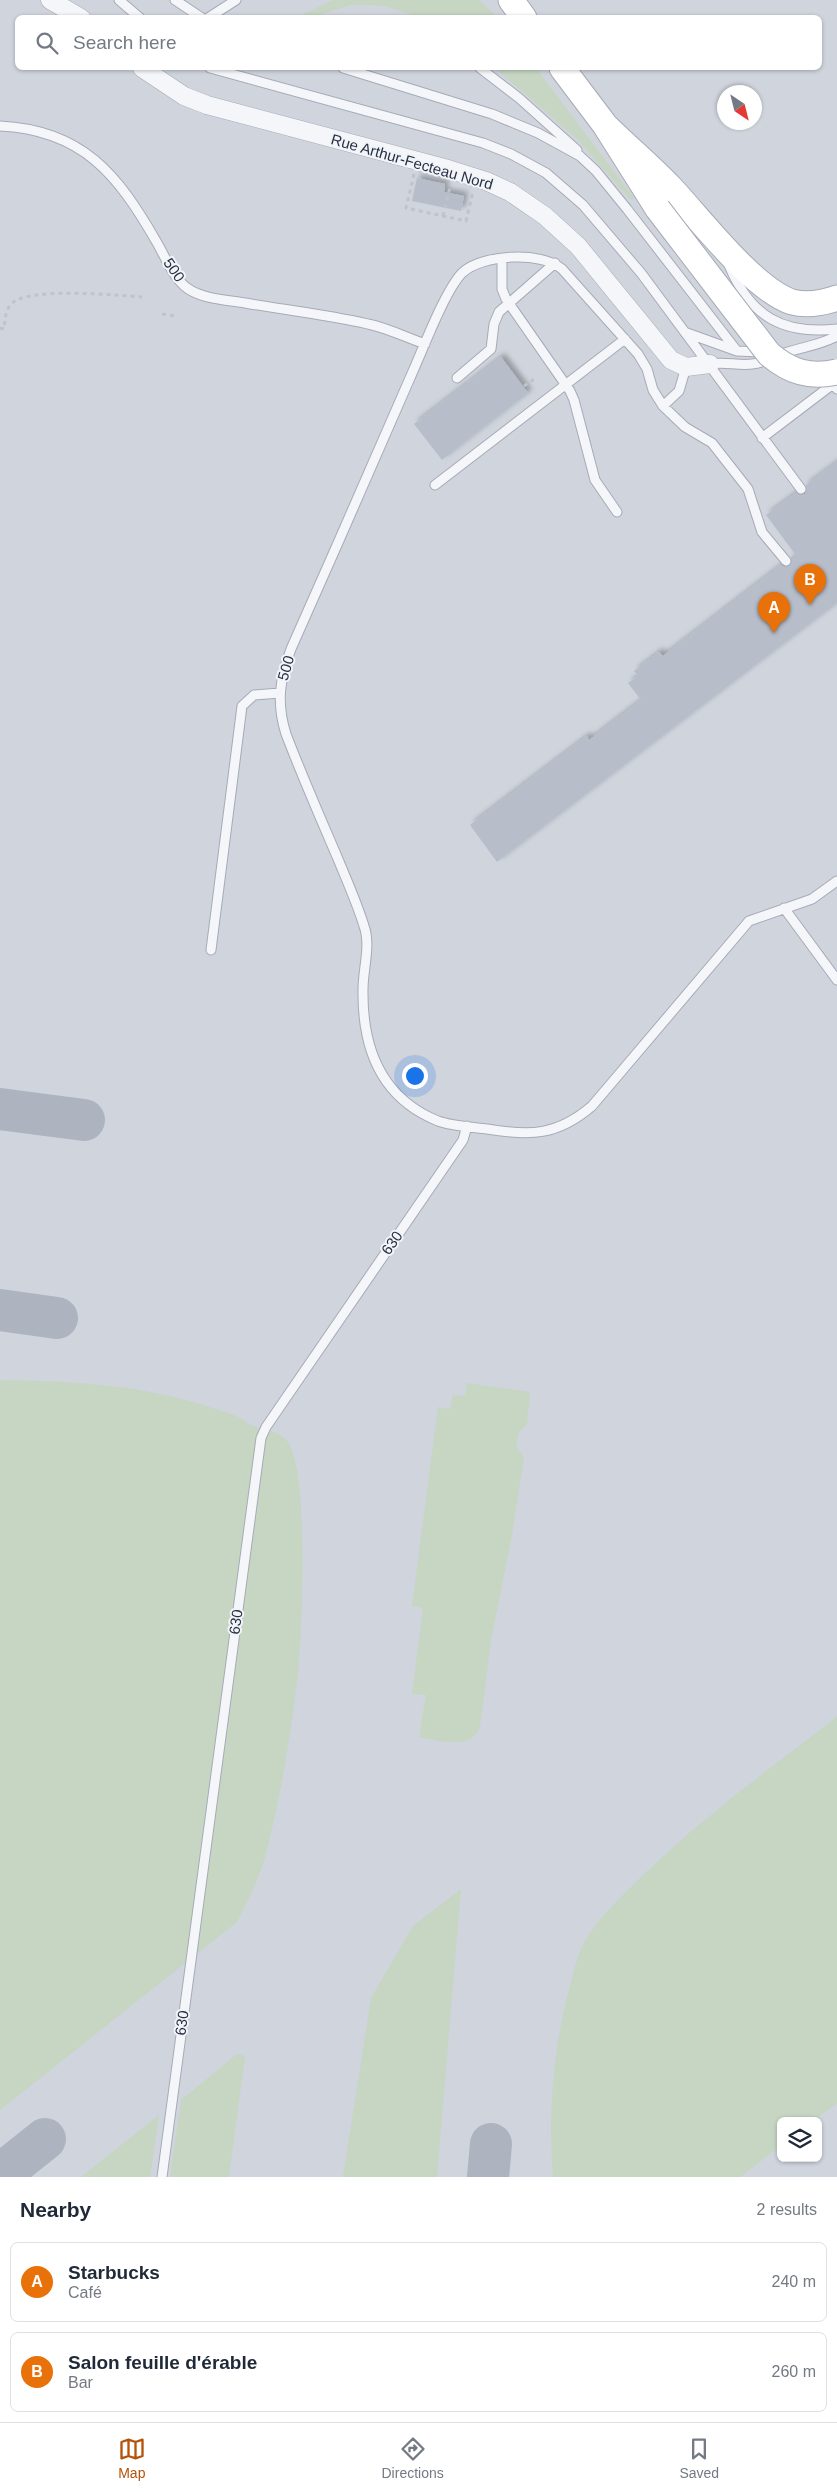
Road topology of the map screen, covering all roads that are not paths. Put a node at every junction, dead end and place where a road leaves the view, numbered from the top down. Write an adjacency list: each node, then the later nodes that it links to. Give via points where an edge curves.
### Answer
1 (50, 0): 6 (street)
2 (119, 0): 7 (lane)
3 (175, 0): 8 (lane)
4 (236, 0): 9 (lane)
5 (511, 0): 10 (street)
6 (76, 15)
7 (136, 15)
8 (198, 15)
9 (213, 15)
10 (522, 15)
11 (145, 70): 32 (street, Rue Arthur-Fecteau Nord, via 184,96 207,105 448,169 510,192 567,236 671,360)
12 (217, 70): 25 (lane, via 477,141 529,162 583,205)
13 (349, 70): 18 (lane, via 508,120 571,150)
14 (483, 70): 18 (lane, via 548,124)
15 (563, 70): 16 (street)
16 (604, 125): 19 (street, via 670,188); 33 (street, bridge, via 658,209 769,354 781,364 803,374)
17 (0, 126): 28 (lane, 500, via 27,129 57,139 103,166 130,197 176,277 193,292 370,324)
18 (596, 171): 29 (lane)
19 (720, 244): 22 (street, via 758,280 782,297 804,304); 24 (lane, via 738,287 758,310 795,328)
20 (502, 259): 21 (lane, 500, via 536,258); 23 (lane, via 502,289); 28 (lane, 500, via 475,264 463,272)
21 (555, 263): 23 (lane); 27 (lane)
22 (837, 298)
23 (508, 302): 34 (lane, via 496,318 491,349); 35 (lane)
24 (837, 329)
25 (687, 333): 29 (lane); 31 (lane)
26 (837, 336): 30 (lane, via 812,347)
27 (625, 339): 35 (lane); 37 (lane, via 644,362 653,390)
28 (426, 344): 43 (lane, 500, via 291,649)
29 (737, 351): 30 (lane)
30 (786, 353): 31 (lane, via 754,364)
31 (710, 364): 32 (street); 38 (lane)
32 (686, 367): 37 (lane, via 679,391)
33 (837, 372)
34 (457, 378)
35 (566, 384): 39 (lane); 41 (lane, via 574,400 595,480)
36 (837, 389): 38 (lane, via 833,384)
37 (663, 406): 42 (lane, via 685,427 712,442 748,489 762,532)
38 (762, 438): 40 (lane)
39 (435, 485)
40 (802, 489)
41 (618, 512)
42 (786, 561)
43 (280, 693): 46 (lane, via 254,695 242,706); 48 (lane, 500, via 283,724 367,935 364,1008 366,1030 379,1070 388,1086 418,1111 440,1122)
44 (837, 881): 45 (lane, 500, via 818,896)
45 (784, 908): 47 (lane); 48 (lane, 500, via 749,921 599,1098 576,1119 539,1133)
46 (211, 950)
47 (837, 980)
48 (467, 1126): 49 (lane, 630, via 458,1148 261,1438)
49 (162, 2177)

